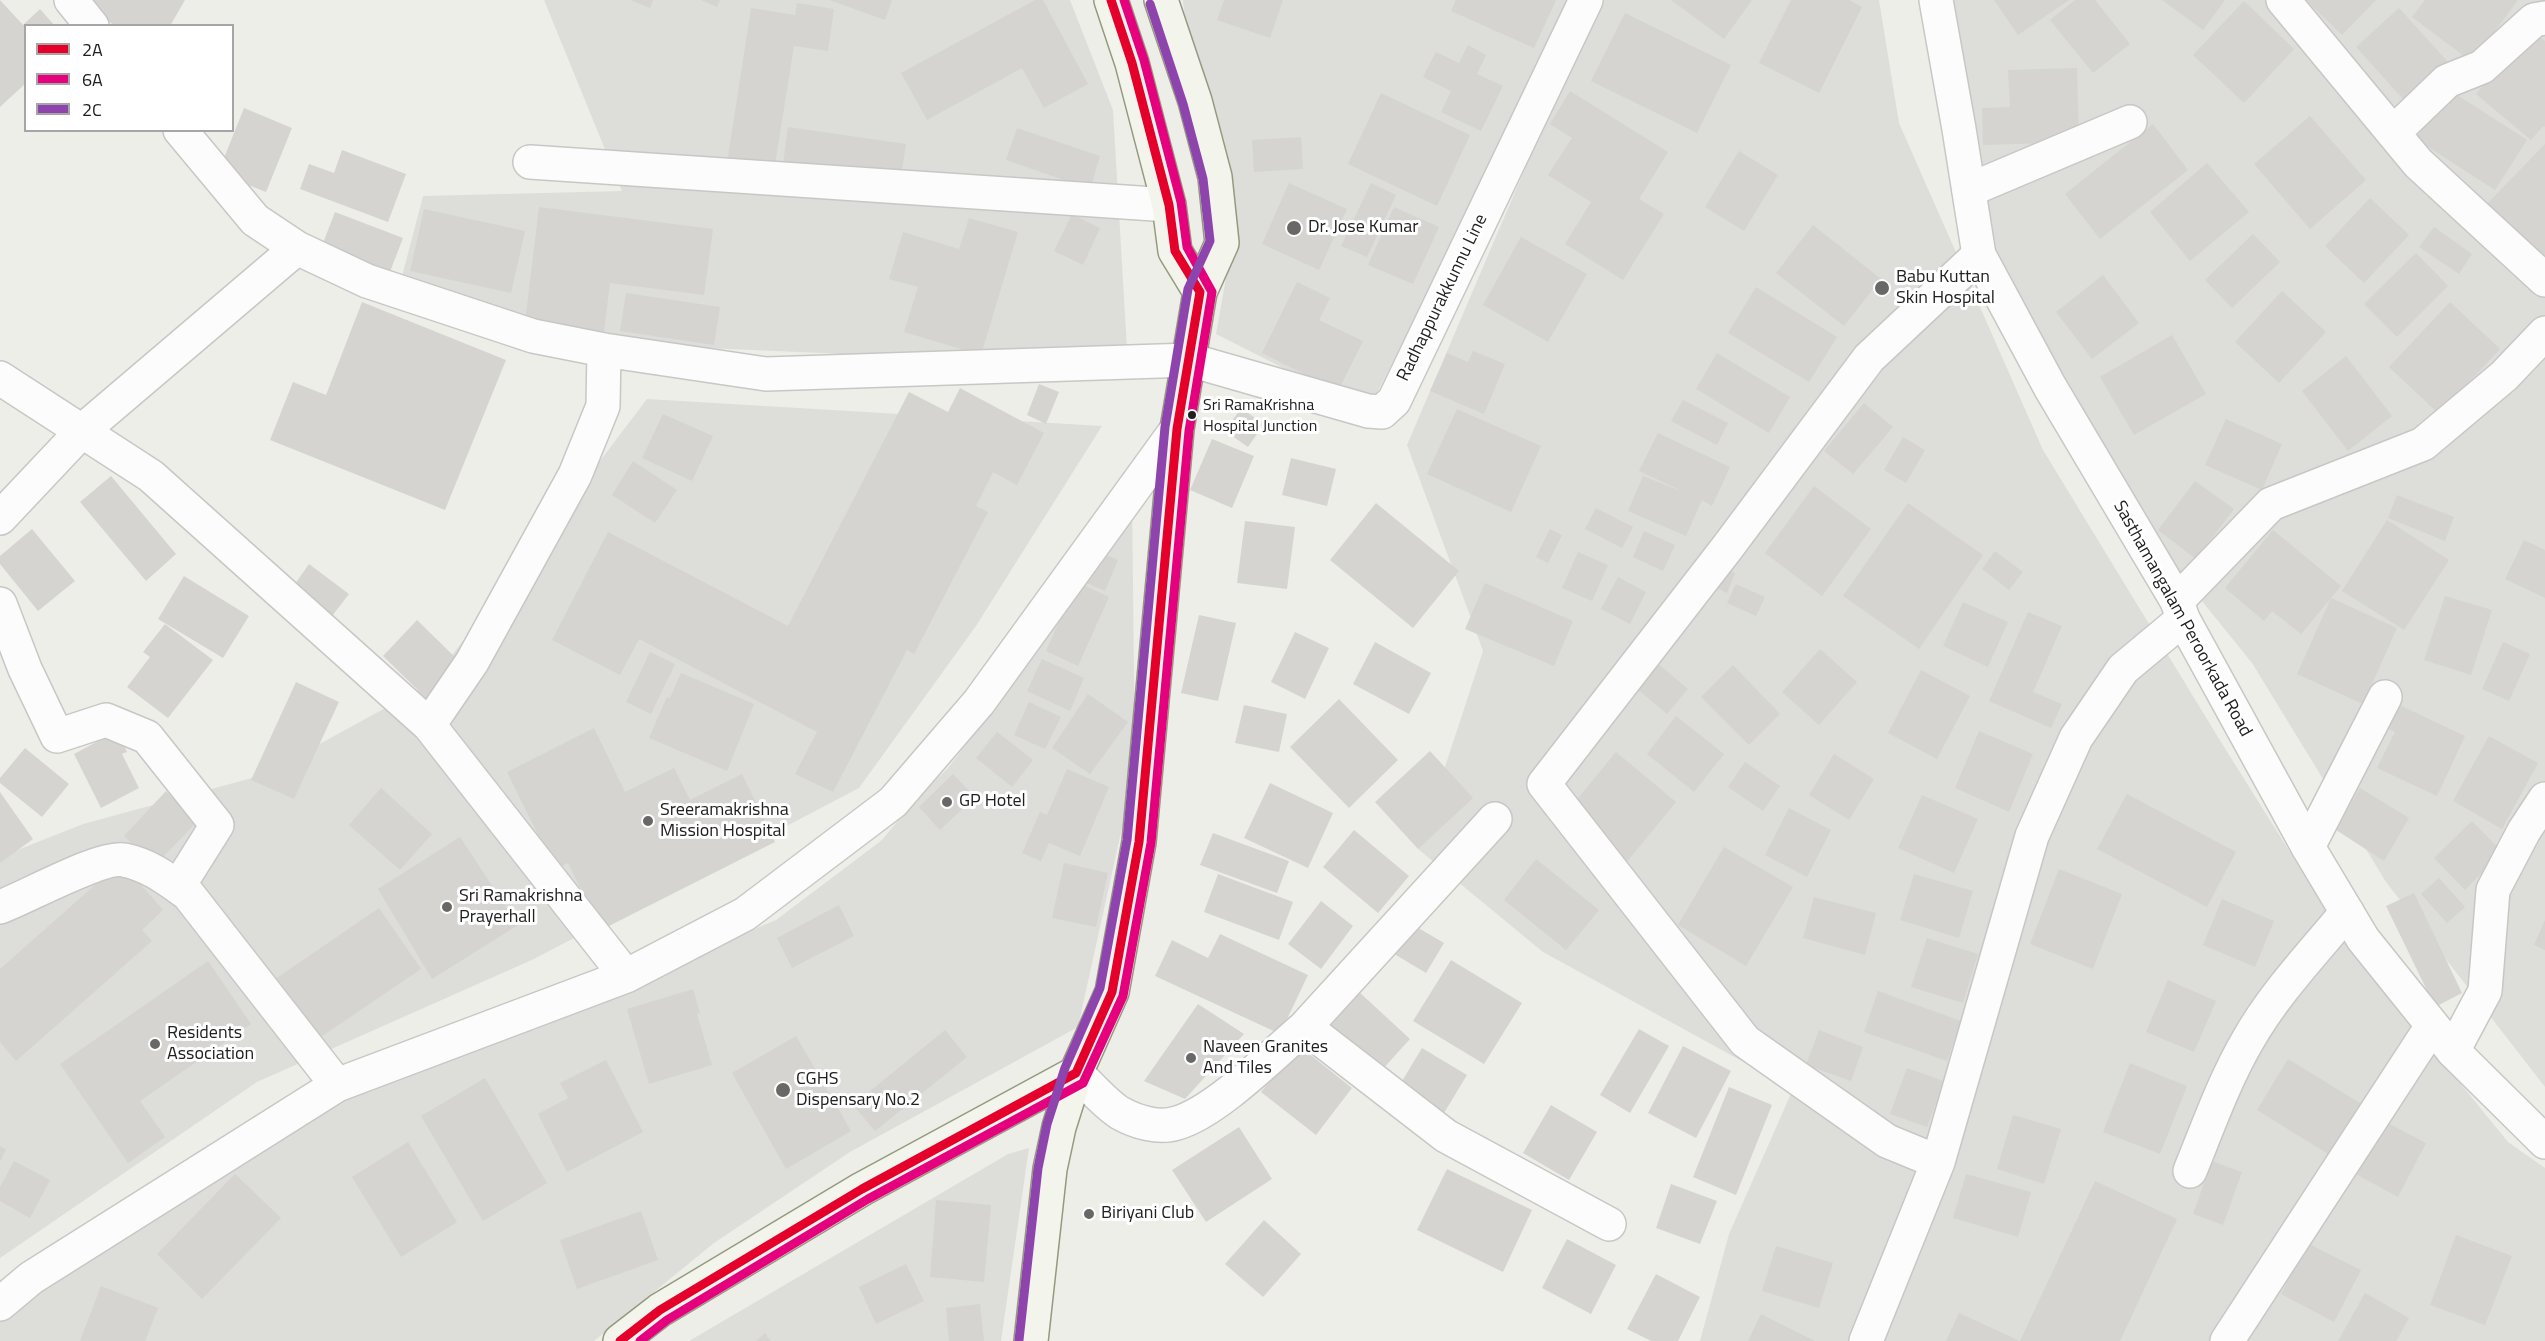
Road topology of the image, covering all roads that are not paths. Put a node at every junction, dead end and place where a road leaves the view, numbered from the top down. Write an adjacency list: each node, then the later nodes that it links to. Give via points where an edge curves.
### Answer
1 (71, 0): 8 (street)
2 (1111, 0): 14 (main road, via 1132,63)
3 (1161, 0): 18 (main road, via 1195,101 1215,177 1222,243)
4 (1586, 0): 21 (street, Radhappurakkunnu Line, via 1394,401 1382,412)
5 (1936, 0): 13 (street, Sasthamangalam Peroorkada Road)
6 (2283, 0): 11 (street)
7 (2545, 18): 11 (street, via 2534,20 2482,67 2447,81)
8 (90, 24)
9 (2130, 122): 13 (street)
10 (182, 132): 15 (street, via 255,220)
11 (2393, 133): 17 (street, via 2418,163)
12 (530, 162): 14 (street)
13 (1969, 190): 16 (street, Sasthamangalam Peroorkada Road)
14 (1169, 205): 18 (main road, via 1175,251)
15 (297, 248): 20 (street, via 367,281 466,315 533,336); 24 (street)
16 (1978, 255): 27 (street, Sasthamangalam Peroorkada Road); 43 (street, via 1869,358 1544,784 1745,1041 1887,1141)
17 (2545, 280)
18 (1200, 292): 21 (main road)
19 (2545, 333): 27 (street, via 2504,376 2423,444 2271,504)
20 (604, 350): 21 (street, via 765,374); 29 (street, via 603,406 575,475 472,662)
21 (1190, 360): 23 (main road)
22 (0, 378): 24 (street)
23 (1177, 429): 36 (street, via 979,702 893,802 745,914); 40 (main road, via 1139,842 1112,992)
24 (82, 431): 25 (street); 29 (street, via 151,476)
25 (0, 518)
26 (0, 604): 33 (street, via 57,736 106,720 147,737 217,825)
27 (2180, 610): 32 (street, Sasthamangalam Peroorkada Road); 43 (street, via 2122,669 2076,738 2032,836)
28 (2385, 697): 32 (street)
29 (429, 725): 36 (street)
30 (2545, 799): 39 (street, via 2493,890 2485,991)
31 (1495, 819): 38 (street)
32 (2308, 847): 35 (street, Sasthamangalam Peroorkada Road)
33 (178, 887): 34 (street, via 155,870 121,859 90,867); 41 (street, via 188,894)
34 (0, 908)
35 (2347, 912): 37 (street, Sasthamangalam Peroorkada Road, via 2363,939); 44 (street, via 2248,1038)
36 (626, 976): 41 (street)
37 (2432, 1026): 39 (street, Sasthamangalam Peroorkada Road); 50 (street)
38 (1305, 1027): 40 (street, via 1242,1082 1178,1123 1160,1126 1119,1112); 45 (street, via 1446,1136)
39 (2453, 1051): 42 (street, Sasthamangalam Peroorkada Road)
40 (1076, 1073): 47 (main road, via 862,1189 660,1310); 48 (main road, via 1050,1169)
41 (337, 1085): 46 (street, via 31,1278)
42 (2545, 1142)
43 (1938, 1162): 49 (street)
44 (2190, 1171)
45 (1609, 1224)
46 (0, 1304)
47 (620, 1341)
48 (1031, 1341)
49 (1866, 1341)
50 (2227, 1341)

